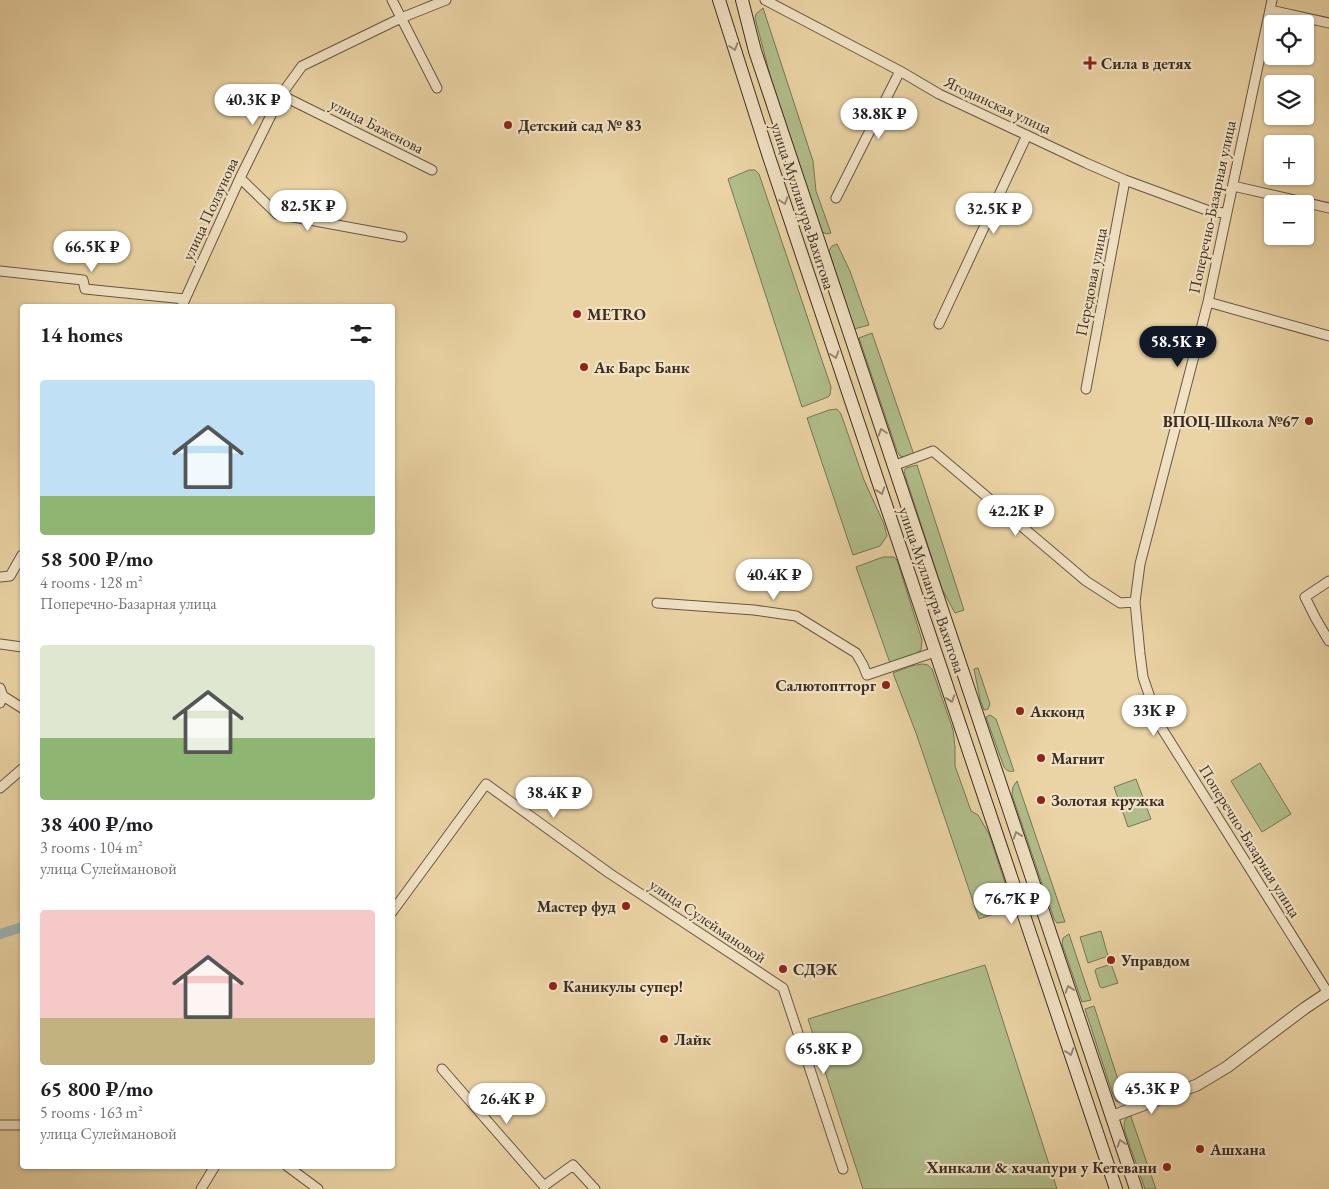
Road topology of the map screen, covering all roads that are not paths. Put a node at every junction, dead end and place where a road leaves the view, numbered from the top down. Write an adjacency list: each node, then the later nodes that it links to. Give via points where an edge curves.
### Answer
1 (392, 0): 8 (street)
2 (446, 0): 8 (street, улица Ползунова)
3 (719, 0): 37 (main road, улица Мулланура Вахитова, one-way to 37)
4 (742, 0): 28 (main road, улица Мулланура Вахитова, one-way to 4, via 755,51)
5 (765, 0): 10 (street, Ягодинская улица)
6 (1272, 0): 7 (street, Поперечно-Базарная улица)
7 (1270, 10): 9 (street); 17 (street, Поперечно-Базарная улица)
8 (401, 18): 11 (street); 12 (street, улица Ползунова, via 302,66)
9 (1329, 23)
10 (900, 71): 13 (street, Ягодинская улица, via 939,94); 18 (street)
11 (437, 88)
12 (281, 94): 14 (street, улица Баженова); 15 (street, улица Ползунова)
13 (1027, 135): 16 (street, Ягодинская улица); 25 (street)
14 (432, 170)
15 (240, 178): 21 (street, via 277,214); 23 (street, улица Ползунова)
16 (1125, 180): 20 (street, Ягодинская улица, via 1212,212); 27 (street, Передовая улица)
17 (1233, 186): 19 (street); 20 (street, Поперечно-Базарная улица)
18 (836, 198)
19 (1329, 208)
20 (1227, 213): 24 (street, Поперечно-Базарная улица)
21 (402, 237)
22 (0, 271): 23 (street, via 83,280 85,289)
23 (183, 302)
24 (1208, 302): 26 (street); 32 (street, Поперечно-Базарная улица, via 1140,564)
25 (939, 324)
26 (1329, 336)
27 (1086, 389)
28 (893, 466): 32 (street, via 933,451 1086,581 1120,603); 45 (main road, улица Мулланура Вахитова, one-way to 28)
29 (20, 558): 30 (street, via 10,576)
30 (0, 577)
31 (1329, 581): 34 (street, via 1305,597)
32 (1135, 602): 43 (street, Поперечно-Базарная улица, via 1143,677 1159,724)
33 (657, 603): 37 (street, via 796,616 856,653 867,676)
34 (1329, 641)
35 (0, 644): 36 (street)
36 (20, 647)
37 (936, 652): 54 (main road, улица Мулланура Вахитова, one-way to 54)
38 (1, 696): 39 (street)
39 (20, 707)
40 (20, 771): 41 (street)
41 (0, 788)
42 (395, 908): 50 (street, улица Сулеймановой, via 486,784 609,873 782,988)
43 (1329, 992): 45 (street, via 1227,1067 1197,1085)
44 (442, 1069): 53 (street, via 544,1186 573,1165)
45 (1113, 1116): 55 (main road, улица Мулланура Вахитова, one-way to 45)
46 (0, 1125): 47 (street)
47 (20, 1126)
48 (213, 1169): 51 (street)
49 (291, 1169): 52 (street)
50 (843, 1169)
51 (200, 1189)
52 (318, 1189)
53 (595, 1189)
54 (1116, 1189)
55 (1136, 1189)

